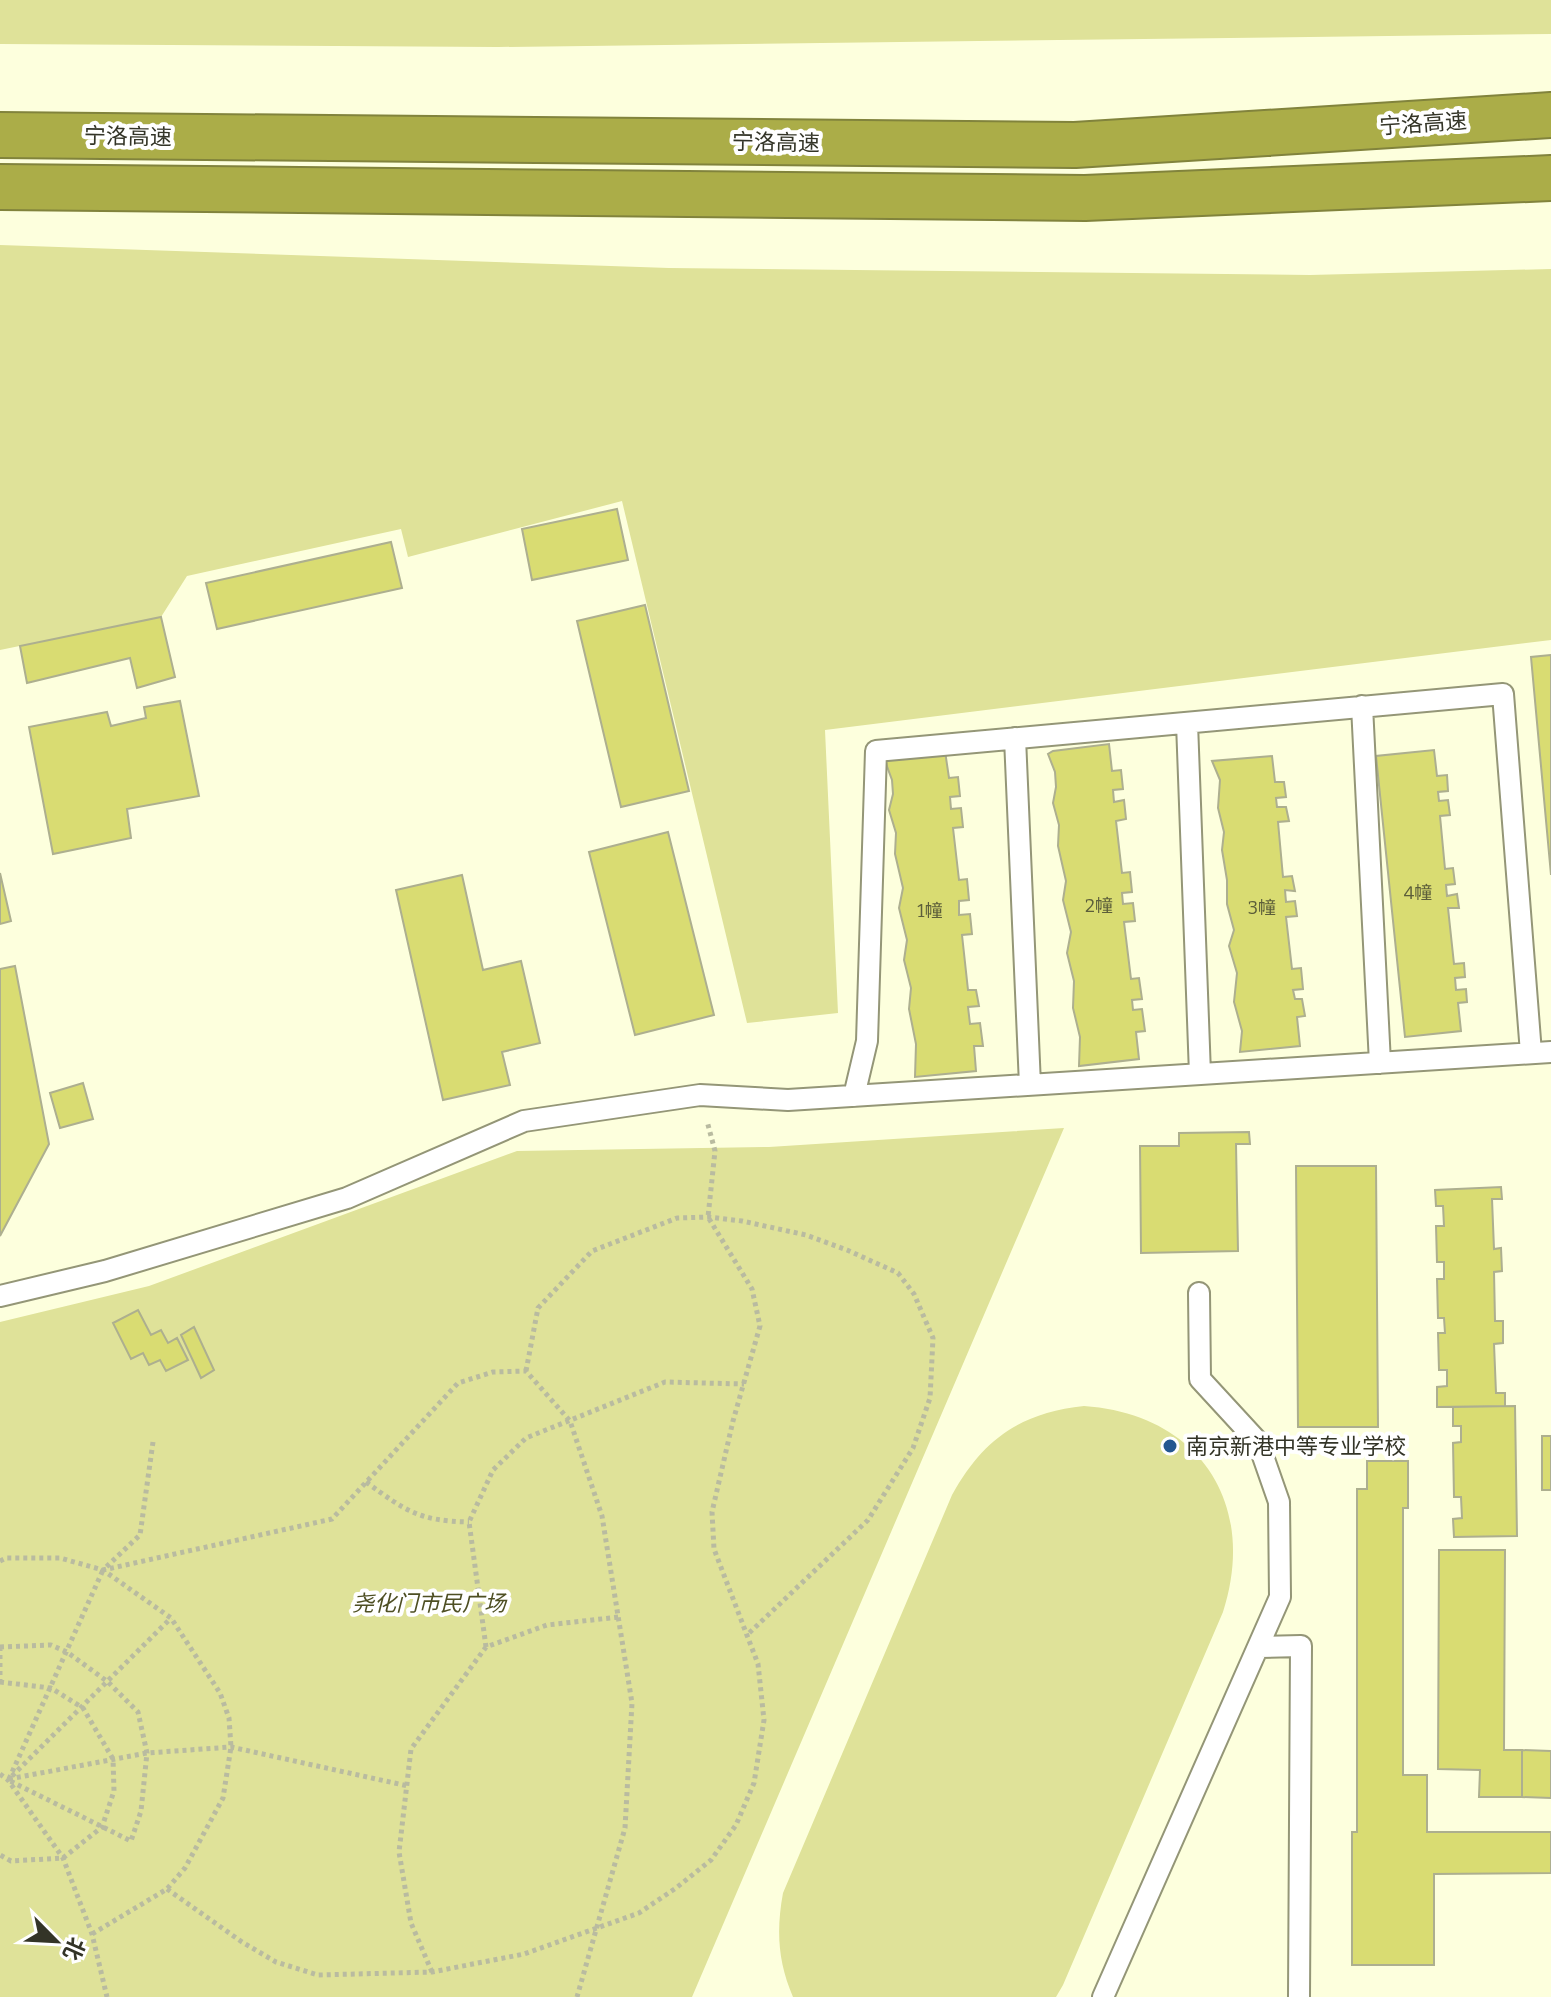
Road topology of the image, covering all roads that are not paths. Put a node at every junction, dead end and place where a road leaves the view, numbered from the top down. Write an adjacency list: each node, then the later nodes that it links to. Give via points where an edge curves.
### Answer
1 (1551, 115): 2 (highway, 宁洛高速, via 1075,145)
2 (2, 135)
3 (1551, 178): 4 (highway, via 1085,198)
4 (0, 187)
5 (1362, 706): 6 (lane); 8 (lane, via 1503,694); 9 (lane)
6 (1187, 723): 7 (lane); 10 (lane)
7 (1015, 738): 11 (lane); 12 (lane, via 876,751 867,1041)
8 (1541, 1053): 9 (lane)
9 (1380, 1063): 10 (lane)
10 (1200, 1074): 11 (lane)
11 (1030, 1085): 12 (lane)
12 (854, 1096): 14 (lane, via 788,1100 700,1095 524,1121 347,1198 105,1271)
13 (1199, 1293): 15 (lane, via 1200,1379 1258,1442 1279,1502 1280,1597)
14 (0, 1296)
15 (1260, 1647): 16 (lane); 17 (lane, via 1301,1646)
16 (1103, 1997)
17 (1299, 1997)

